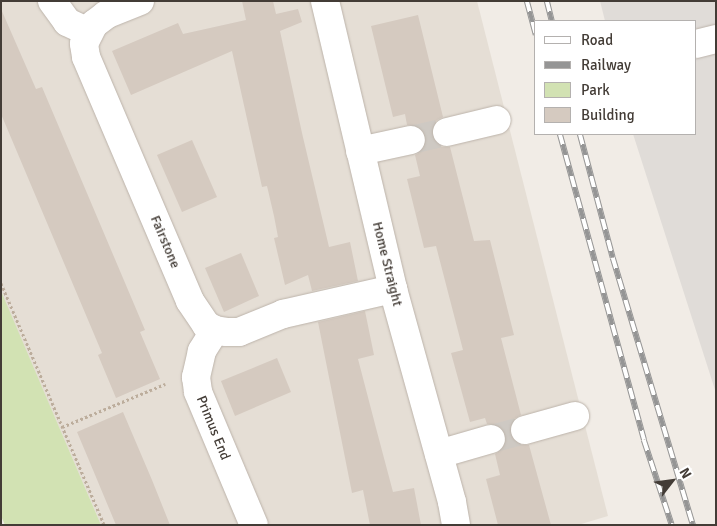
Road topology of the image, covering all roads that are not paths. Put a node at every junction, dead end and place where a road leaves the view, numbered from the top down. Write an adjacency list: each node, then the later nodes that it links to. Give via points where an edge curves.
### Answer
1 (52, 1): 4 (street, via 67,22)
2 (140, 1): 4 (street, via 106,15)
3 (325, 1): 10 (street, Home Straight)
4 (88, 32): 12 (street, Fairstone, via 84,44 86,57 190,301 206,325)
5 (716, 39): 6 (street)
6 (697, 44)
7 (497, 120): 8 (street)
8 (446, 132)
9 (411, 140): 10 (street)
10 (360, 151): 11 (street, Home Straight)
11 (393, 289): 12 (street, via 283,314 239,332); 16 (street, Home Straight)
12 (215, 330): 17 (street, Primus End, via 202,351 196,377 203,405)
13 (575, 416): 14 (street)
14 (525, 430)
15 (491, 439): 16 (street)
16 (439, 454): 18 (street, Home Straight)
17 (254, 525)
18 (456, 525)

